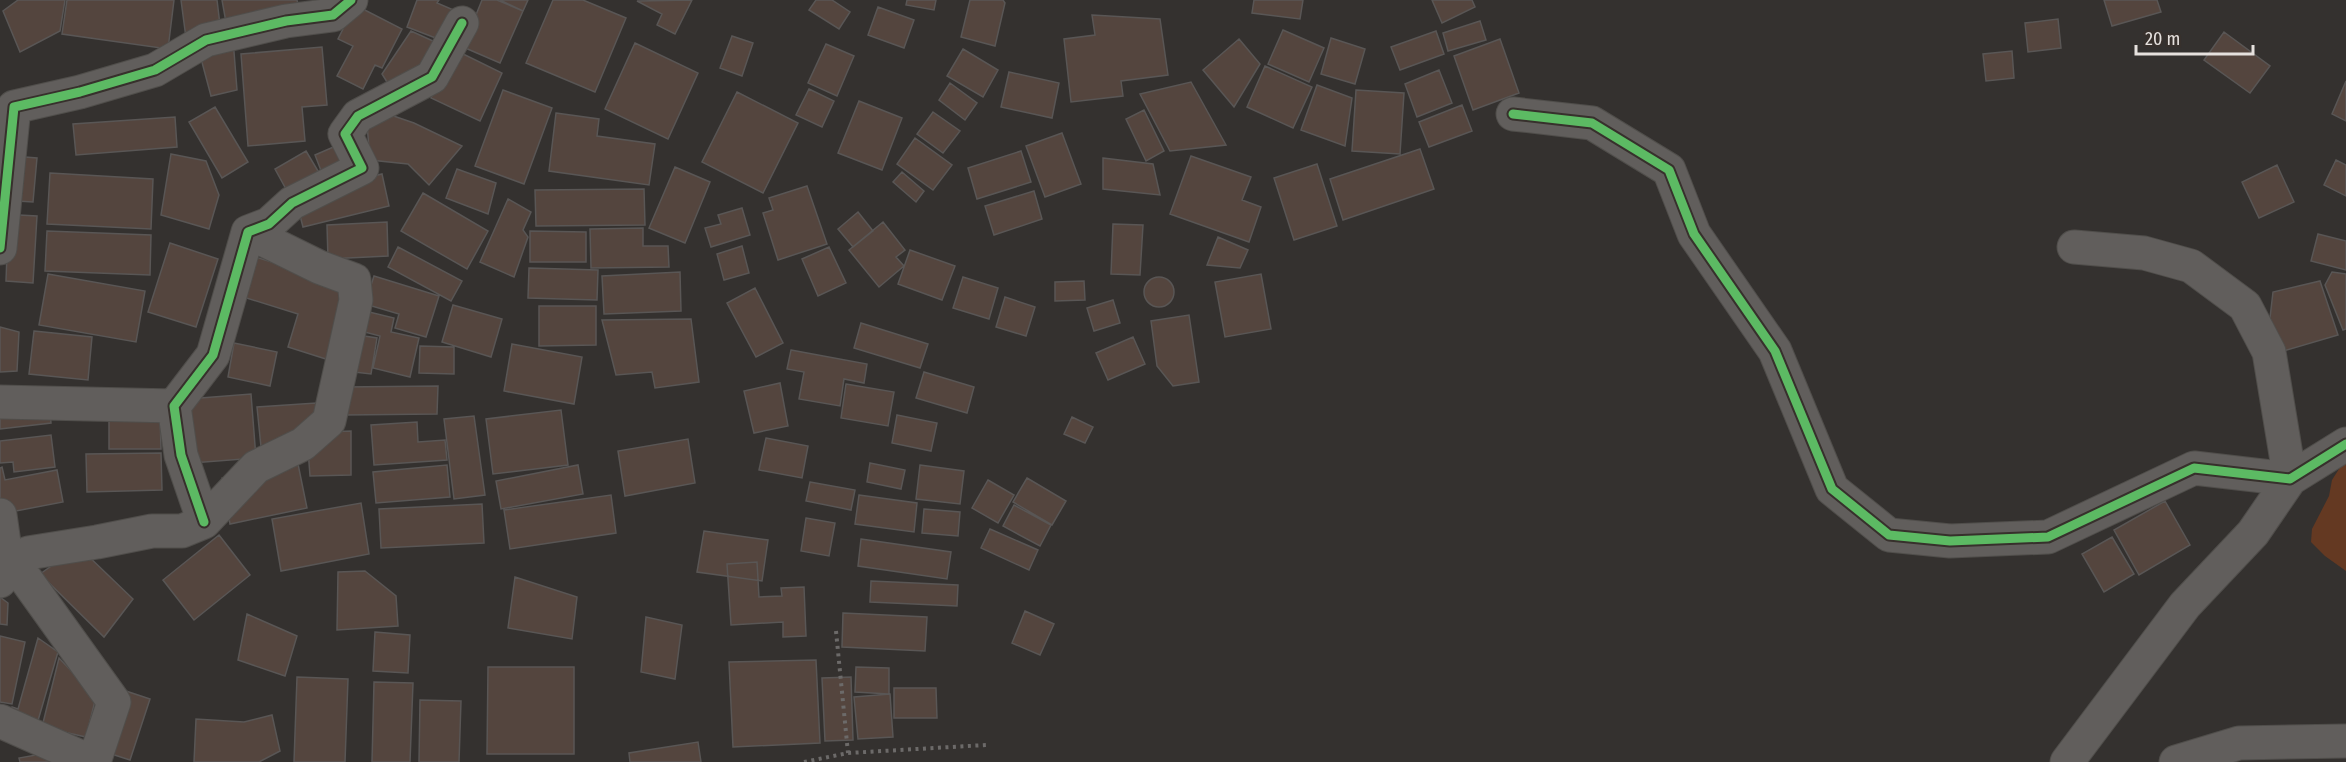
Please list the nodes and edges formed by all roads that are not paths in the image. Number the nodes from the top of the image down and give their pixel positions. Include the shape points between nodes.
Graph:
1 (351, 0) edge
2 (462, 23) dead end
3 (1513, 114) dead end
4 (248, 232) junction
5 (2074, 247) dead end
6 (0, 248) edge
7 (0, 402) edge
8 (174, 406) junction
9 (2346, 444) edge
10 (2290, 479) junction
11 (0, 515) edge
12 (204, 522) junction
13 (5, 573) edge
14 (0, 721) edge
15 (2346, 741) edge
16 (93, 762) edge
17 (2067, 762) edge
18 (2176, 762) edge

1 - 6 street via 333,15 286,21 206,40 155,70 14,107
2 - 4 street via 432,77 358,116 348,129 345,134 362,168 292,203 269,224
3 - 10 street via 1592,123 1669,170 1694,234 1774,351 1832,489 1889,535 1950,542 2048,537 2194,468
4 - 8 street via 213,355
4 - 12 street via 354,280 356,300 329,421 303,444 256,468
5 - 10 street via 2144,253 2191,266 2245,306 2269,352
7 - 8 street
8 - 12 street via 181,455
9 - 10 street
10 - 17 street via 2253,533 2185,605
11 - 13 street
12 - 13 street via 182,531 152,531 28,553
13 - 16 street via 25,578 114,702
14 - 16 street
15 - 18 street via 2239,743

